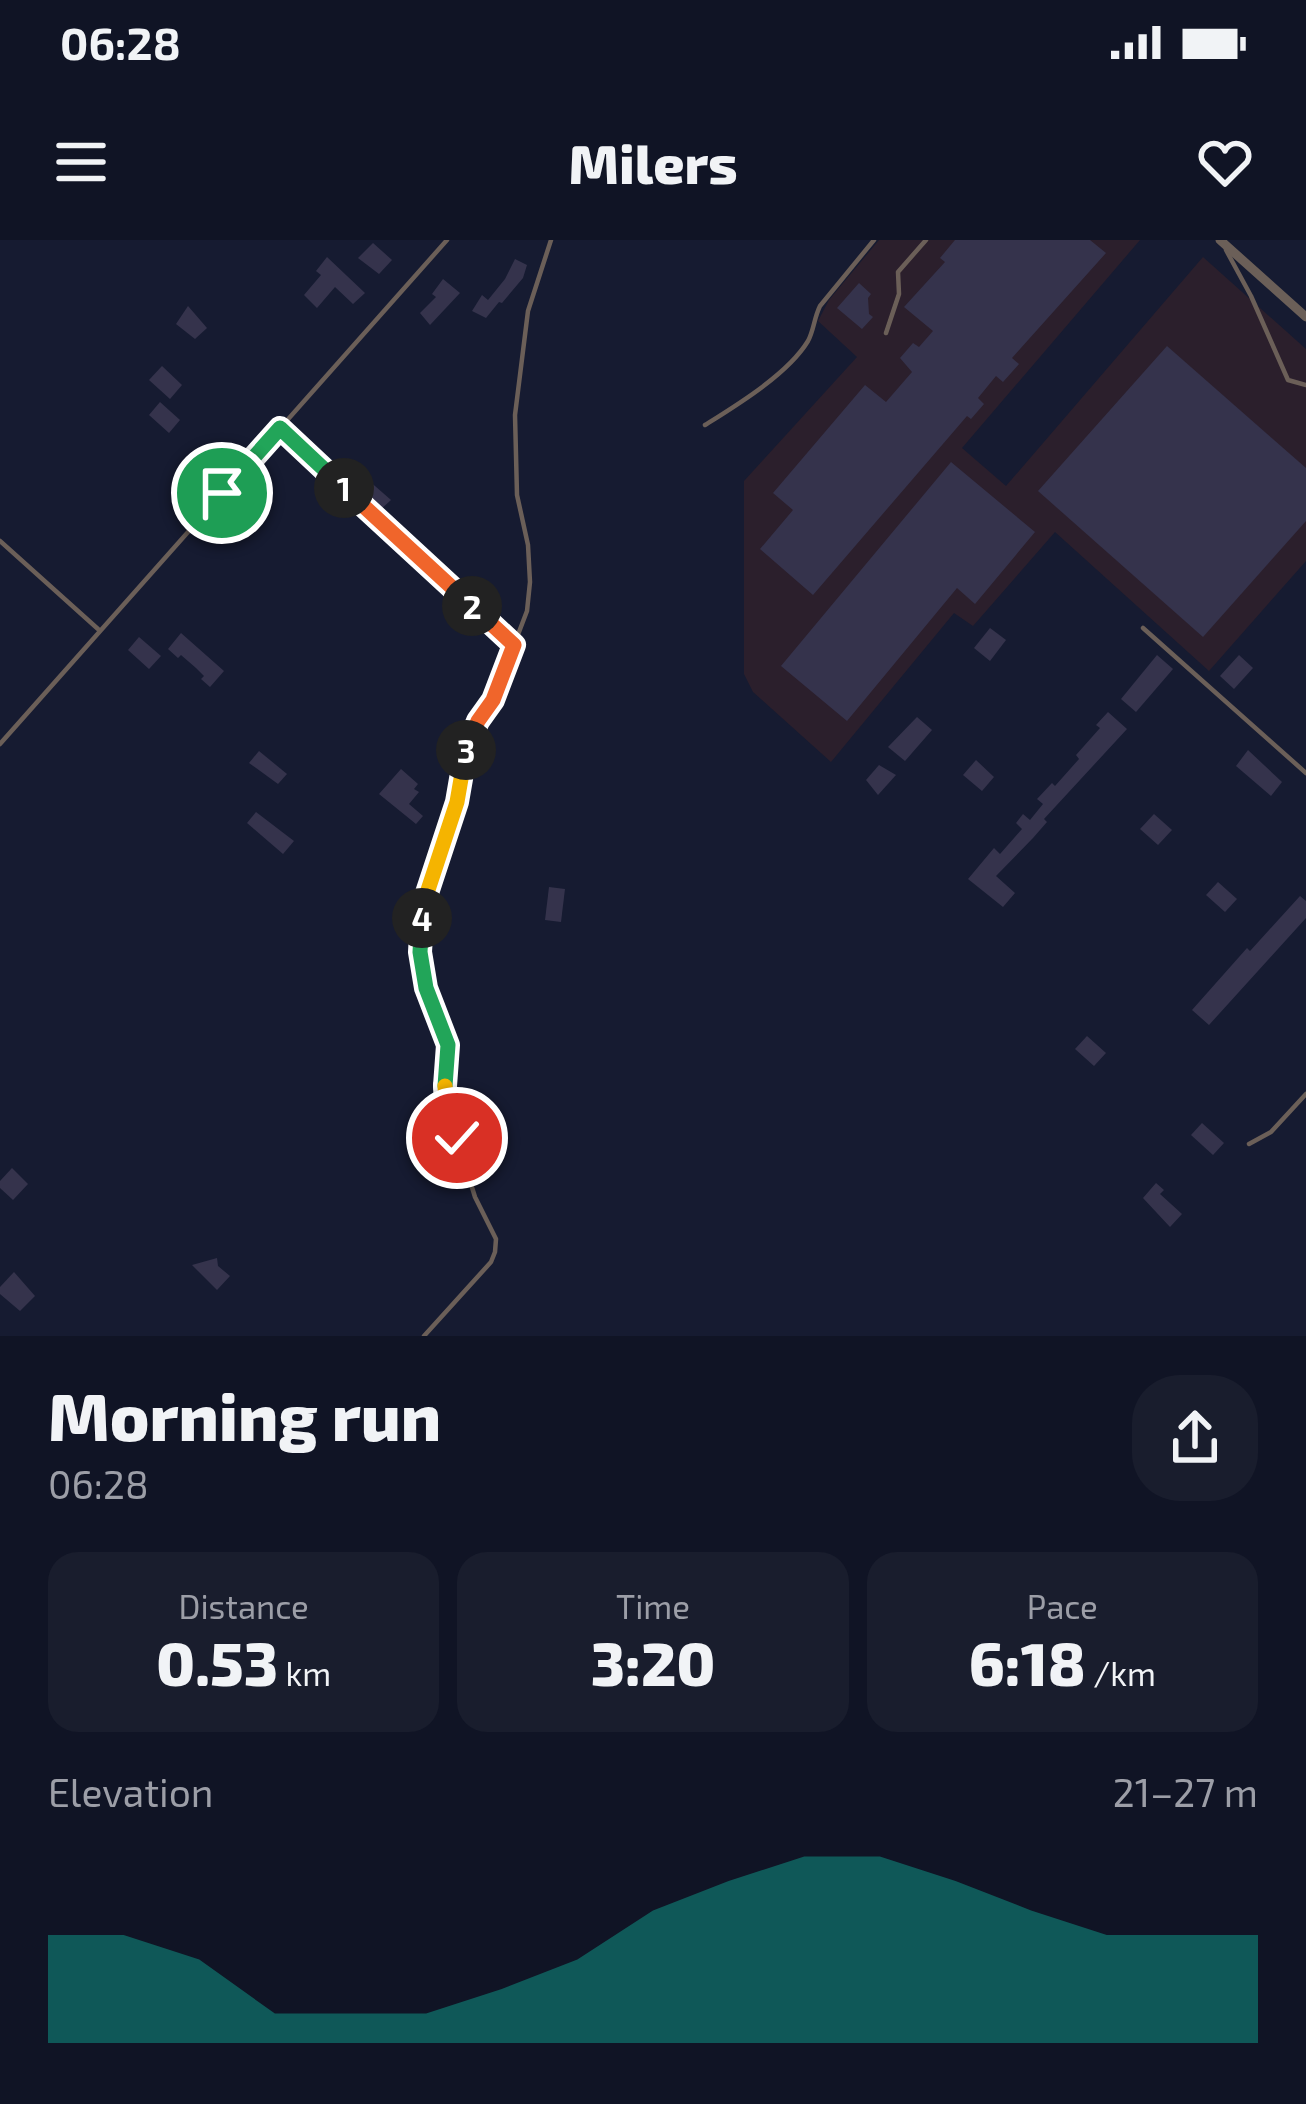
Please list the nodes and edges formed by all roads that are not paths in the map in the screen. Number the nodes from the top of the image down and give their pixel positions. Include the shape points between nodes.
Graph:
1 (447, 240) edge
2 (550, 240) edge
3 (874, 240) edge
4 (926, 240) edge
5 (1220, 240) edge
6 (1306, 317) edge
7 (886, 333) dead end
8 (1306, 385) edge
9 (705, 425) dead end
10 (280, 428) junction
11 (0, 541) edge
12 (1143, 628) dead end
13 (100, 631) junction
14 (514, 645) junction
15 (0, 744) edge
16 (1306, 773) edge
17 (1306, 1094) edge
18 (1250, 1144) dead end
19 (424, 1336) edge

1 - 10 lane
2 - 14 lane via 528,311 515,415 530,582
3 - 9 lane via 820,306 804,347
4 - 7 lane via 898,272
5 - 6 street
5 - 8 lane via 1288,380
10 - 13 lane
10 - 14 lane
11 - 13 lane
12 - 16 lane
13 - 15 lane
14 - 19 lane via 468,744 420,924 426,988 448,1045 446,1104 496,1252
17 - 18 lane

